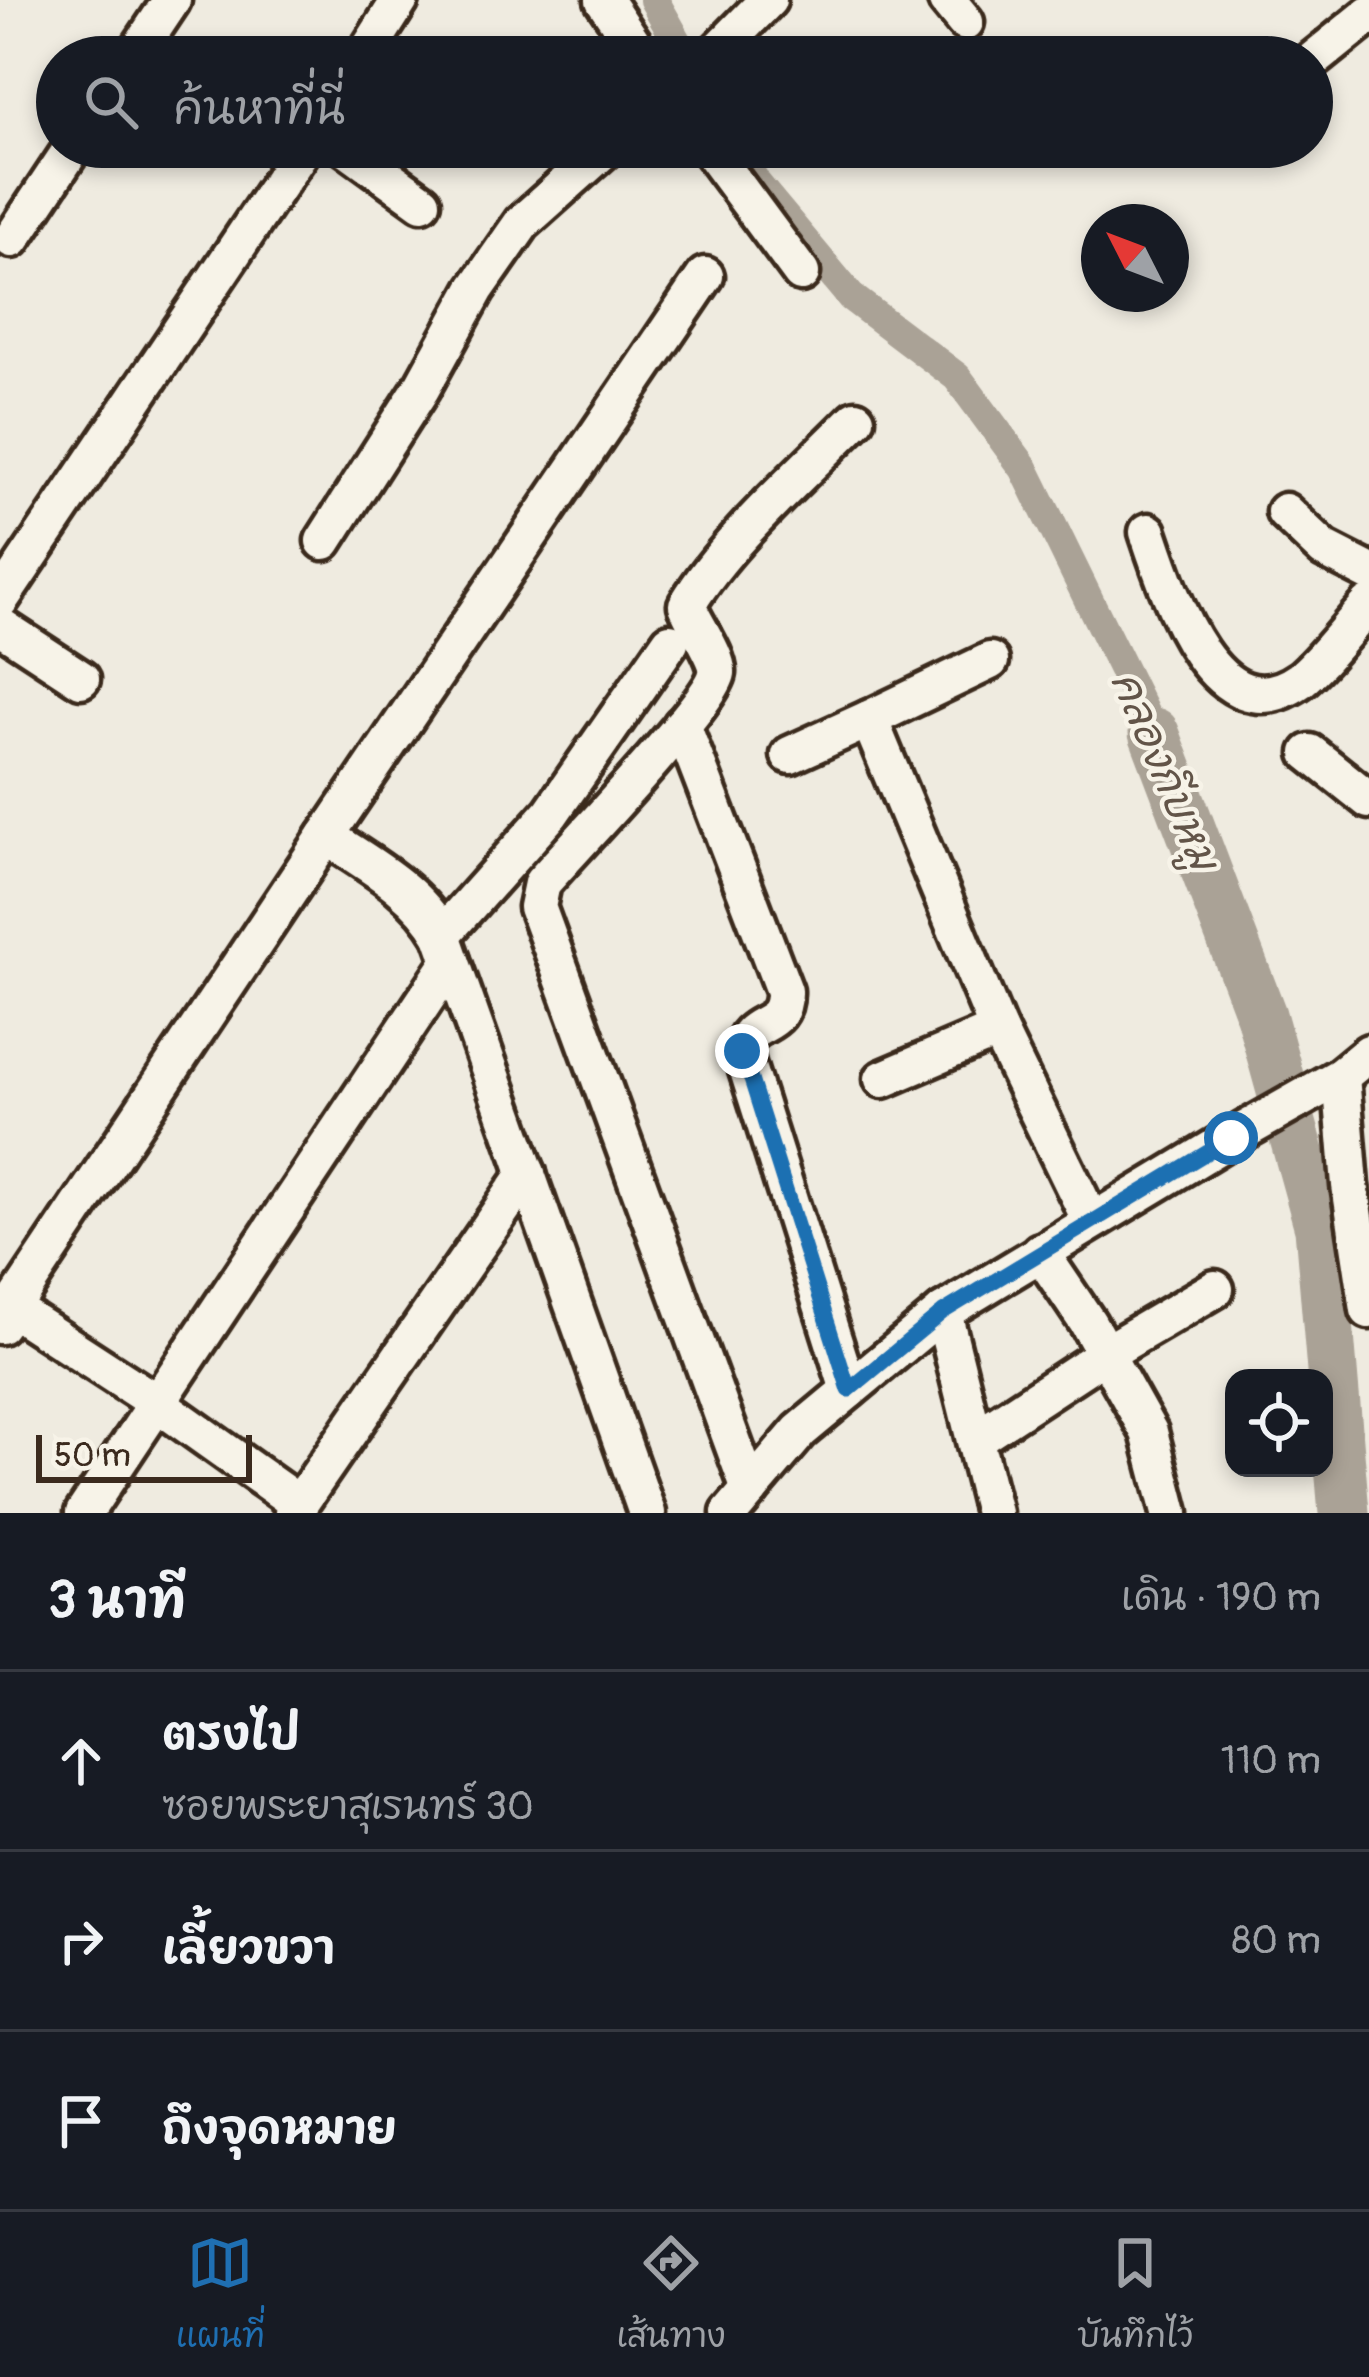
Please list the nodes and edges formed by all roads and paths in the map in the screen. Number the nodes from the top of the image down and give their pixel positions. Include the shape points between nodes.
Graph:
1 (172, 0) edge
2 (400, 0) edge
3 (604, 0) edge
4 (768, 0) edge
5 (1369, 15) edge
6 (148, 36) edge
7 (380, 36) edge
8 (628, 36) edge
9 (733, 36) edge
10 (1333, 44) edge
11 (60, 168) edge
12 (290, 168) edge
13 (375, 168) edge
14 (584, 168) edge
15 (724, 168) edge
16 (422, 202) dead end
17 (12, 238) dead end
18 (801, 273) dead end
19 (705, 276) dead end
20 (856, 419) dead end
21 (1285, 512) dead end
22 (1148, 532) dead end
23 (324, 541) dead end
24 (1369, 572) edge
25 (0, 600) edge
26 (1369, 605) edge
27 (0, 626) edge
28 (670, 642) dead end
29 (990, 661) dead end
30 (81, 679) dead end
31 (869, 719) junction
32 (682, 725) junction
33 (1310, 753) dead end
34 (790, 755) dead end
35 (1369, 800) edge
36 (326, 836) junction
37 (447, 948) junction
38 (998, 1030) junction
39 (1344, 1071) edge
40 (883, 1078) dead end
41 (526, 1173) junction
42 (1091, 1221) junction
43 (1040, 1252) junction
44 (1215, 1289) dead end
45 (1369, 1310) edge
46 (943, 1312) junction
47 (6, 1316) edge
48 (1106, 1353) junction
49 (849, 1390) junction
50 (157, 1403) junction
51 (975, 1439) junction
52 (740, 1502) edge
53 (296, 1508) edge
54 (84, 1513) edge
55 (647, 1513) edge
56 (993, 1513) edge
57 (1170, 1513) edge

1 - 6 street
2 - 7 street
3 - 8 street
4 - 9 street
5 - 10 street
11 - 17 street
12 - 25 street
13 - 16 street
14 - 23 street via 522,224 476,290
15 - 18 street
19 - 36 street
20 - 32 street via 735,542 687,604 717,677
21 - 24 street via 1324,549
22 - 26 street via 1173,605 1202,656 1240,690 1270,695 1301,679
27 - 30 street
28 - 37 street
29 - 31 street
31 - 34 street
31 - 38 street
32 - 49 street via 784,991 780,1015 755,1029 742,1051
32 - 52 street via 542,883 536,907
33 - 35 street
36 - 37 street via 398,883 431,915
36 - 47 street
37 - 41 street
37 - 50 street
38 - 40 street
38 - 42 street
39 - 42 street
39 - 45 street
41 - 53 street
41 - 55 street
42 - 43 street
43 - 46 street
43 - 48 street
44 - 48 street
46 - 49 street
46 - 51 street
47 - 50 street
48 - 51 street
48 - 57 street via 1149,1432
49 - 52 street via 800,1431
50 - 53 street
50 - 54 street
51 - 56 street

